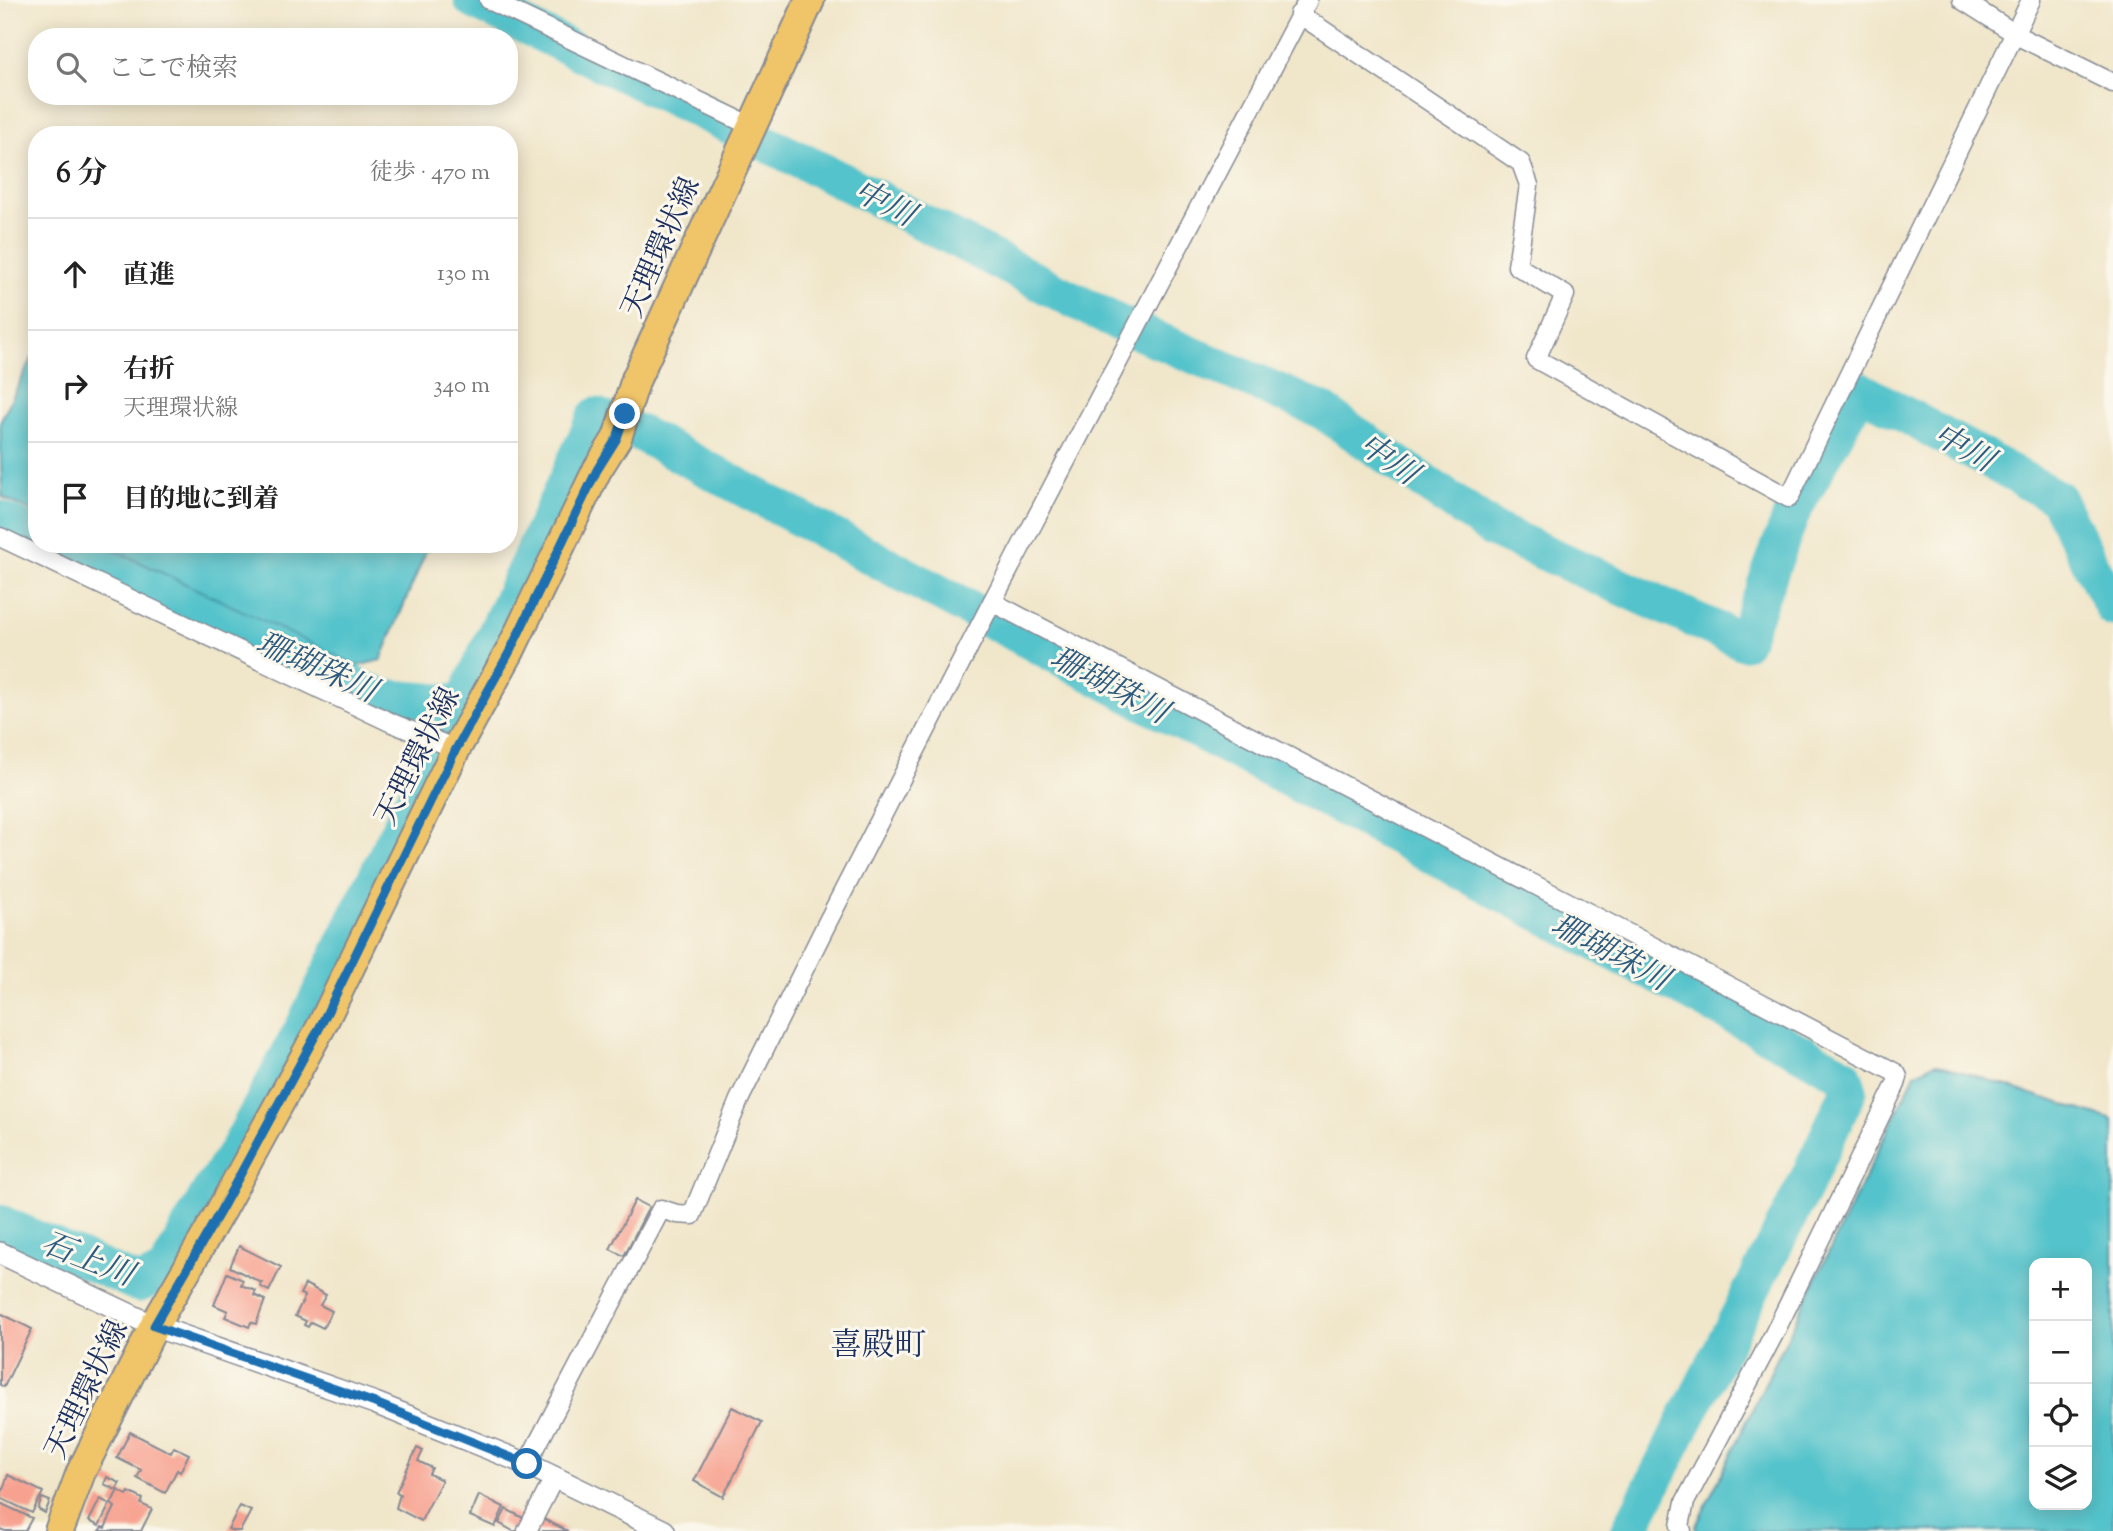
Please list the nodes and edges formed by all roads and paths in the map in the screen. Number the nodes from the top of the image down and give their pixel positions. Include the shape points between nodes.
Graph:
1 (489, 0) edge
2 (810, 0) edge
3 (1962, 0) edge
4 (2031, 0) edge
5 (1304, 7) edge
6 (2016, 32) junction
7 (2113, 83) edge
8 (746, 136) junction
9 (0, 537) edge
10 (28, 550) edge
11 (34, 553) edge
12 (990, 605) junction
13 (456, 749) junction
14 (0, 1253) edge
15 (154, 1326) junction
16 (527, 1464) junction
17 (555, 1476) junction
18 (60, 1531) edge
19 (527, 1531) edge
20 (664, 1531) edge
21 (1682, 1531) edge

1 - 8 street
2 - 8 main road, 天理環状線
3 - 6 street
4 - 6 street
5 - 6 street via 1521,163 1529,185 1517,266 1565,295 1536,359 1789,498
5 - 12 street
6 - 7 street
8 - 13 main road, 天理環状線 via 636,379 621,426 510,651
9 - 10 street
11 - 13 street
12 - 16 street via 739,1100 692,1214 661,1209
12 - 21 street via 1896,1073 1896,1084 1774,1334 1685,1502
13 - 15 main road, 天理環状線 via 321,1025
14 - 15 street
15 - 16 street via 375,1403
15 - 18 main road, 天理環状線 via 81,1472
16 - 17 street
17 - 19 street
17 - 20 street

